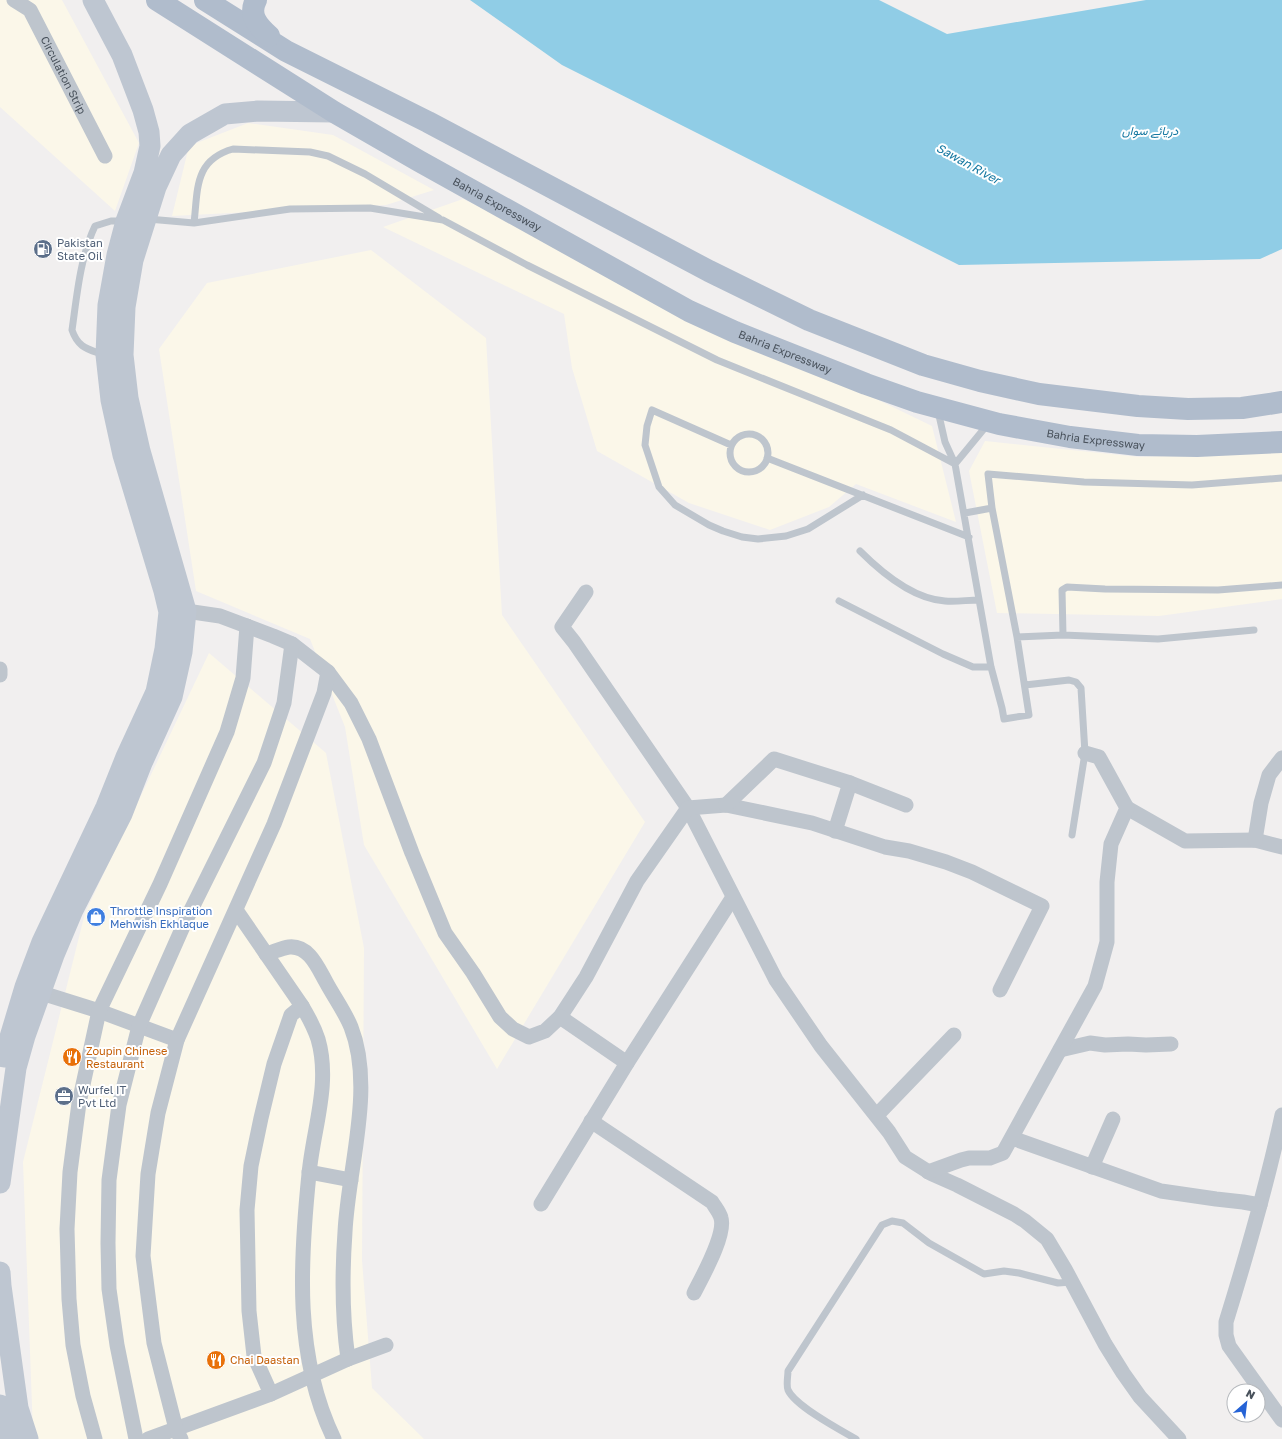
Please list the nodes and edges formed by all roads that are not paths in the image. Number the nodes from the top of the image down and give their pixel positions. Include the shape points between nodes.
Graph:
1 (14, 0) edge
2 (93, 0) edge
3 (157, 0) edge
4 (205, 0) edge
5 (255, 1) edge
6 (286, 51) junction
7 (334, 112) junction
8 (105, 156) dead end
9 (136, 220) junction
10 (443, 220) junction
11 (194, 223) junction
12 (106, 355) junction
13 (1282, 402) edge
14 (938, 408) junction
15 (990, 422) junction
16 (1282, 442) edge
17 (732, 445) junction
18 (767, 458) junction
19 (955, 464) junction
20 (1282, 478) edge
21 (863, 495) junction
22 (992, 508) junction
23 (965, 513) junction
24 (969, 537) junction
25 (860, 551) dead end
26 (1282, 585) edge
27 (586, 592) dead end
28 (979, 600) junction
29 (839, 601) dead end
30 (186, 610) junction
31 (247, 626) junction
32 (1254, 630) dead end
33 (1063, 635) junction
34 (1018, 637) junction
35 (292, 644) junction
36 (991, 667) junction
37 (0, 669) edge
38 (328, 672) junction
39 (0, 675) edge
40 (1025, 685) junction
41 (1085, 753) junction
42 (1282, 758) edge
43 (850, 783) junction
44 (726, 805) junction
45 (906, 805) dead end
46 (688, 808) junction
47 (1127, 808) junction
48 (835, 831) junction
49 (1072, 835) dead end
50 (1255, 840) junction
51 (1282, 847) edge
52 (733, 897) junction
53 (236, 910) junction
54 (266, 954) junction
55 (33, 990) junction
56 (1000, 990) dead end
57 (302, 1006) junction
58 (100, 1010) junction
59 (560, 1017) junction
60 (139, 1026) junction
61 (954, 1035) dead end
62 (177, 1040) junction
63 (1171, 1044) dead end
64 (1060, 1050) junction
65 (627, 1063) junction
66 (0, 1075) edge
67 (877, 1115) junction
68 (1282, 1115) edge
69 (1113, 1119) dead end
70 (591, 1121) junction
71 (1012, 1138) junction
72 (1092, 1167) junction
73 (309, 1172) junction
74 (928, 1172) junction
75 (351, 1180) junction
76 (0, 1182) edge
77 (541, 1204) dead end
78 (1260, 1206) junction
79 (0, 1272) edge
80 (1072, 1282) junction
81 (694, 1293) dead end
82 (386, 1345) dead end
83 (348, 1359) junction
84 (311, 1375) junction
85 (270, 1394) junction
86 (0, 1405) edge
87 (1282, 1420) edge
88 (178, 1434) edge
89 (8, 1439) edge
90 (28, 1439) edge
91 (95, 1439) edge
92 (136, 1439) edge
93 (148, 1439) edge
94 (334, 1439) edge
95 (856, 1439) edge
96 (1180, 1439) edge

1 - 8 street, Circulation Strip via 30,10
2 - 9 main road via 122,55 149,132 150,146
3 - 7 main road, Bahria Expressway
4 - 6 main road
5 - 6 main road via 253,13 259,27
6 - 13 main road via 428,122 754,294 809,320 923,365 1039,394 1138,406 1188,409 1242,408
7 - 9 main road via 258,111 225,114 219,117 190,134 171,155 156,188
7 - 14 main road, Bahria Expressway via 689,311 734,332 866,384
9 - 11 lane
9 - 12 main road via 117,255 108,305
9 - 12 lane via 111,221 95,226 88,242 72,330 79,344
9 - 30 main road via 133,260 125,307 123,355 128,398 140,451
10 - 11 lane via 370,208 290,209
10 - 11 lane via 365,174 328,156 310,152 233,149 221,152 209,161 203,170 199,181
10 - 19 lane via 717,360 891,430
12 - 55 main road via 111,400 123,455 169,612 165,649 156,692 106,807 42,942
14 - 15 main road, Bahria Expressway
14 - 19 lane via 944,442
15 - 16 main road, Bahria Expressway via 1070,437 1138,445 1197,446
15 - 19 lane
17 - 18 lane via 738,438 747,434 757,436 765,442
17 - 18 lane via 730,455 733,464 741,471 751,472 760,469
17 - 21 lane via 652,410 646,426 645,445 659,487 675,505 723,531 758,539 786,536 808,529
18 - 21 lane
19 - 23 lane
20 - 22 lane via 1192,485 1084,482 988,474
21 - 24 lane
22 - 23 lane
22 - 34 lane
23 - 24 lane
24 - 28 lane
25 - 28 lane via 902,586 925,596 944,601
26 - 33 lane via 1218,590 1067,587 1062,590
27 - 46 street via 562,627
28 - 36 lane
29 - 36 lane via 943,654 973,667
30 - 31 street via 220,616
30 - 55 main road via 182,652 172,697 122,814 73,910 54,955
31 - 35 street
31 - 58 street via 243,678 227,732 160,884
32 - 33 lane via 1158,639
33 - 34 lane
34 - 40 lane
35 - 38 street
35 - 60 street via 284,703 264,763 185,922
36 - 40 lane via 1004,719 1029,715
37 - 39 street
38 - 53 street via 324,694 274,824
38 - 59 street via 350,703 369,739 445,933 500,1017 513,1029 529,1037 545,1031
40 - 41 lane via 1069,680 1076,682 1081,688
41 - 47 street via 1099,757
41 - 49 lane
42 - 50 street via 1269,775
43 - 44 street via 774,759
43 - 45 street
43 - 48 street
44 - 46 street
44 - 48 street
46 - 52 street
46 - 59 street via 637,881 586,977
47 - 50 street via 1185,841
47 - 64 street via 1111,844 1107,882 1107,942 1095,986
48 - 56 street via 946,862 1042,906
50 - 51 street
52 - 65 street
52 - 67 street via 776,980 821,1046
53 - 54 street
53 - 62 street
54 - 57 street
54 - 75 street via 295,947 313,958 351,1026 358,1049 361,1090
55 - 58 street
55 - 66 main road via 12,1028
55 - 76 main road via 16,1068
57 - 73 street via 317,1038 322,1060 323,1084
57 - 85 street via 291,1015 274,1064 251,1166 247,1210 249,1311 254,1356
58 - 60 street
58 - 91 street via 79,1103 70,1172 67,1230 73,1345
59 - 65 street
60 - 62 street
60 - 92 street via 119,1105 109,1180 108,1243 109,1290
61 - 67 street
62 - 88 street via 158,1113 148,1174 143,1256 154,1343
63 - 64 street via 1146,1046 1090,1043
64 - 71 street
65 - 70 street
67 - 74 street via 905,1157
68 - 78 street
69 - 72 street
70 - 77 street
70 - 81 street via 712,1202 722,1219 720,1236 714,1254
71 - 72 street
71 - 74 street via 1003,1153 990,1158 961,1160
72 - 78 street via 1161,1191
73 - 75 street
73 - 84 street via 302,1286
74 - 80 street via 1025,1221 1047,1239
75 - 83 street via 345,1231 343,1298
78 - 87 street via 1226,1322 1226,1335 1236,1357
79 - 90 main road via 18,1408
80 - 95 lane via 1058,1283 1012,1272 984,1274 903,1223 892,1221 882,1225 788,1371 788,1390 799,1404
80 - 96 street via 1123,1373 1140,1397
82 - 83 street
83 - 84 street
84 - 85 street
84 - 94 street
85 - 88 street
86 - 89 main road
88 - 93 street

